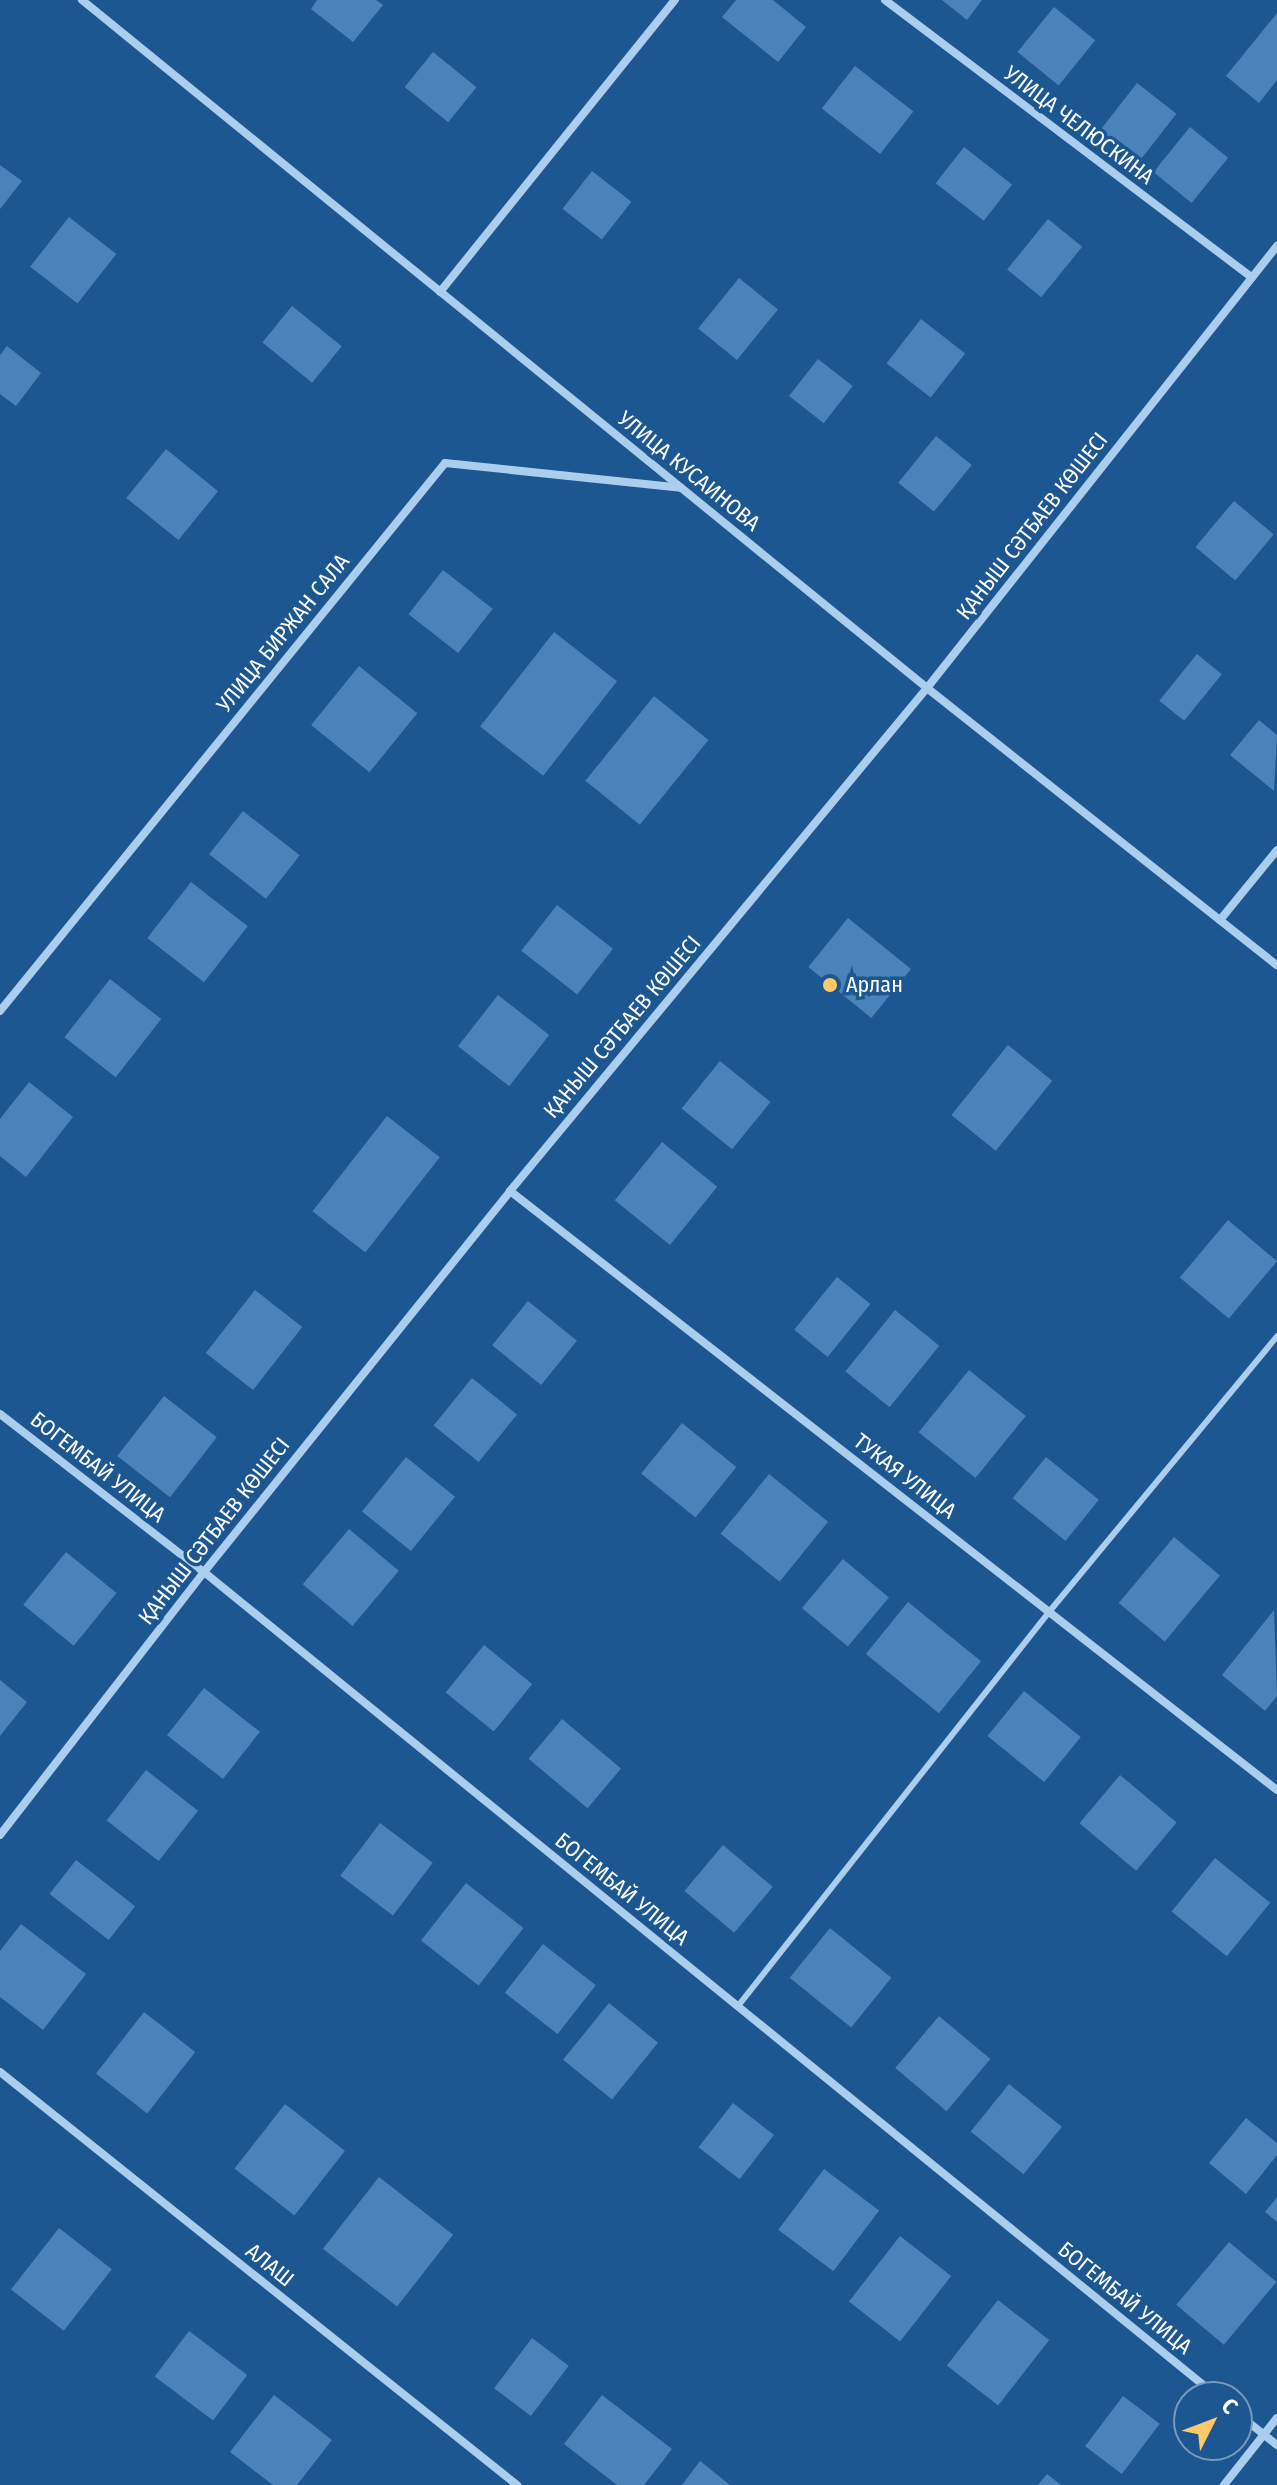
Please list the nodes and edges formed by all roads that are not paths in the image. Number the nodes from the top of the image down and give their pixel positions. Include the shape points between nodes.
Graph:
1 (82, 0) edge
2 (675, 0) edge
3 (885, 0) edge
4 (1277, 246) edge
5 (1252, 278) junction
6 (440, 292) junction
7 (681, 488) junction
8 (927, 688) junction
9 (1277, 850) edge
10 (1220, 920) junction
11 (1277, 965) edge
12 (0, 1011) edge
13 (510, 1191) junction
14 (1277, 1336) edge
15 (0, 1414) edge
16 (204, 1572) junction
17 (1049, 1612) junction
18 (1277, 1790) edge
19 (0, 1835) edge
20 (738, 2006) junction
21 (0, 2072) edge
22 (1198, 2381) edge
23 (1277, 2418) edge
24 (1253, 2426) edge
25 (1264, 2435) junction
26 (1277, 2445) edge
27 (517, 2485) edge
28 (1224, 2485) edge

1 - 6 street, УЛИЦА КУСАИНОВА
2 - 6 street
3 - 5 street, УЛИЦА ЧЕЛЮСКИНА
4 - 5 street, ҚАНЫШ СӘТБАЕВ КӨШЕСІ
5 - 8 street, ҚАНЫШ СӘТБАЕВ КӨШЕСІ
6 - 7 street, УЛИЦА КУСАИНОВА
7 - 8 street, УЛИЦА КУСАИНОВА
7 - 12 street, УЛИЦА БИРЖАН САЛА via 445,463
8 - 10 street, УЛИЦА КУСАИНОВА
8 - 13 street, ҚАНЫШ СӘТБАЕВ КӨШЕСІ
9 - 10 street
10 - 11 street, УЛИЦА КУСАИНОВА
13 - 16 street, ҚАНЫШ СӘТБАЕВ КӨШЕСІ
13 - 17 street, ТУКАЯ УЛИЦА
14 - 17 lane
15 - 16 street, БОГЕМБАЙ УЛИЦА
16 - 19 street, ҚАНЫШ СӘТБАЕВ КӨШЕСІ
16 - 20 street, БОГЕМБАЙ УЛИЦА
17 - 18 street, ТУКАЯ УЛИЦА
17 - 20 lane
20 - 22 street, БОГЕМБАЙ УЛИЦА
21 - 27 street, АЛАШ
23 - 25 street
24 - 25 street
25 - 26 street
25 - 28 street

